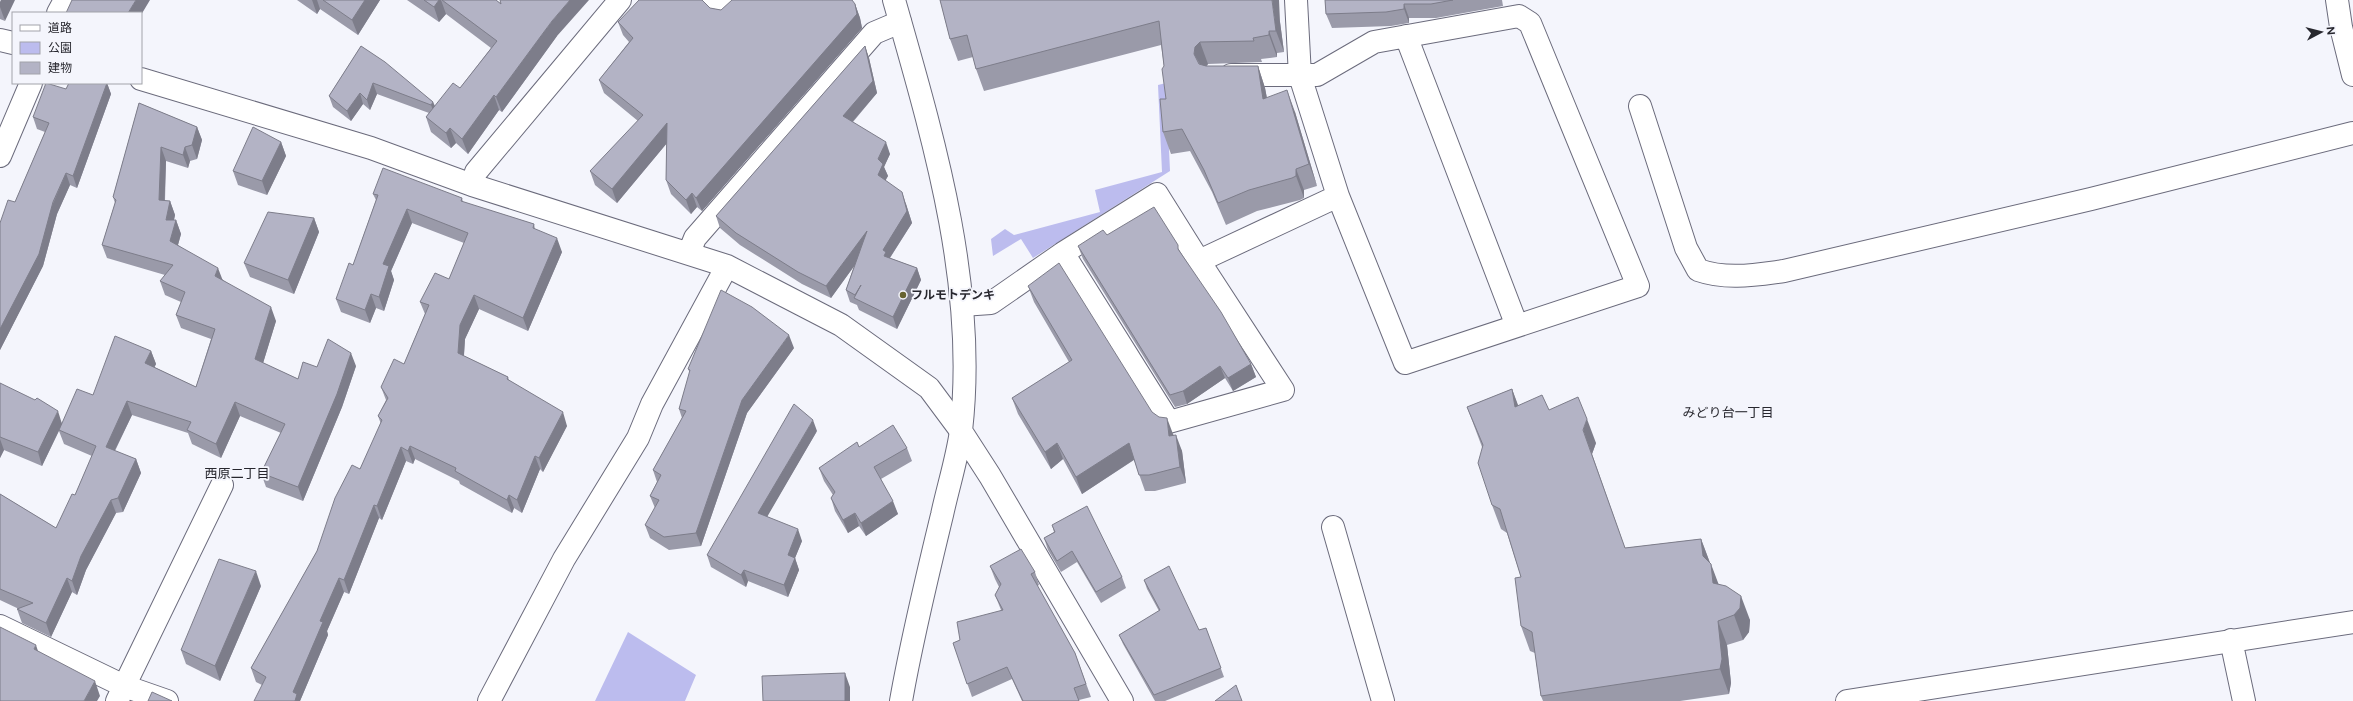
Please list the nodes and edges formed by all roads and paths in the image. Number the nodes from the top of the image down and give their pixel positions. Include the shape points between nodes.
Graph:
1 (65, 0) edge
2 (620, 0) edge
3 (710, 0) edge
4 (734, 0) edge
5 (894, 0) edge
6 (1296, 0) edge
7 (2337, 0) edge
8 (59, 12) edge
9 (900, 22) junction
10 (1406, 36) junction
11 (0, 40) edge
12 (12, 43) edge
13 (1214, 75) edge
14 (2353, 75) edge
15 (1300, 76) junction
16 (142, 79) edge
17 (31, 84) edge
18 (1640, 106) dead end
19 (2353, 133) edge
20 (0, 156) edge
21 (472, 185) junction
22 (1338, 196) junction
23 (689, 253) junction
24 (1063, 253) junction
25 (1199, 261) junction
26 (727, 266) junction
27 (962, 305) junction
28 (1516, 326) junction
29 (961, 431) junction
30 (222, 485) dead end
31 (1334, 527) dead end
32 (2353, 622) edge
33 (0, 626) edge
34 (2231, 640) junction
35 (121, 694) edge
36 (1916, 696) edge
37 (167, 701) edge
38 (489, 701) edge
39 (901, 701) edge
40 (1122, 701) edge
41 (1383, 701) edge
42 (1847, 701) edge
43 (2244, 701) edge

1 - 8 street
2 - 21 street via 476,172
3 - 4 street via 723,12
5 - 9 street
6 - 15 street
7 - 14 street
9 - 23 street via 874,33 695,238
9 - 27 street via 940,174
10 - 15 street via 1374,42 1317,75
10 - 28 street
10 - 28 street via 1519,16 1530,23 1638,286
11 - 12 street
13 - 15 street
15 - 22 street
16 - 21 street via 371,148
17 - 20 street
18 - 19 street via 1686,248 1698,270 1713,276 1746,277 1784,270 2099,197
21 - 23 street
22 - 25 street
22 - 28 street via 1405,363
23 - 26 street
24 - 25 street via 1157,194
24 - 25 street via 1169,422 1283,390
24 - 27 street via 991,303
26 - 29 street via 841,325 929,388
26 - 38 street via 652,404 638,438 564,559
27 - 29 street via 964,357
29 - 39 street
29 - 40 street
30 - 35 street
31 - 41 street
32 - 34 street
33 - 35 street
34 - 36 street
34 - 43 street
35 - 37 street
36 - 42 street

